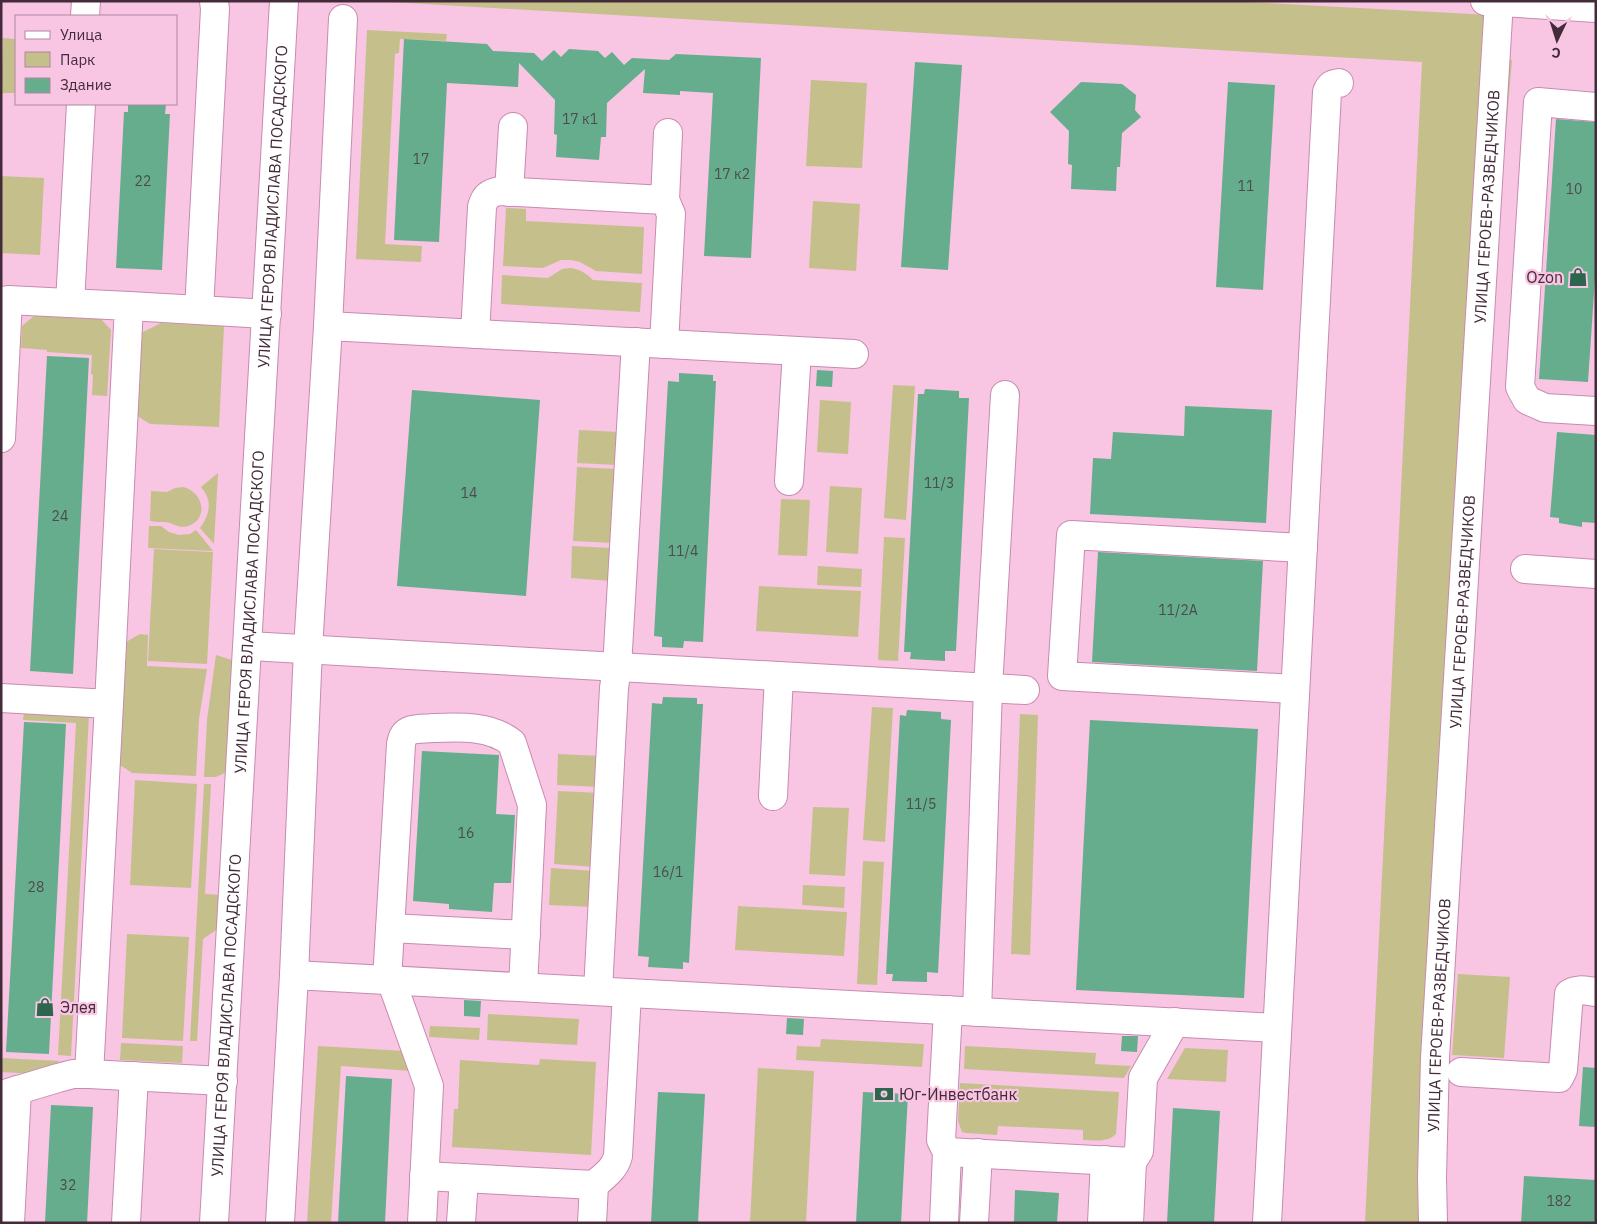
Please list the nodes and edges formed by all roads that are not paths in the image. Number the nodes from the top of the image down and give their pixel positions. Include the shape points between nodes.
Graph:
1 (86, 1) edge
2 (214, 1) edge
3 (284, 1) edge
4 (1494, 2) edge
5 (1596, 8) edge
6 (85, 15) edge
7 (342, 19) dead end
8 (1339, 83) dead end
9 (81, 105) edge
10 (1596, 107) edge
11 (513, 127) dead end
12 (668, 133) dead end
13 (509, 192) junction
14 (665, 200) junction
15 (5, 300) edge
16 (70, 303) junction
17 (130, 306) junction
18 (199, 310) junction
19 (267, 314) junction
20 (328, 326) junction
21 (475, 334) junction
22 (636, 342) junction
23 (664, 344) junction
24 (797, 351) junction
25 (854, 354) dead end
26 (1005, 394) dead end
27 (1596, 411) edge
28 (1, 438) edge
29 (790, 481) dead end
30 (1303, 548) junction
31 (1525, 569) dead end
32 (1596, 574) edge
33 (248, 646) junction
34 (308, 649) junction
35 (617, 667) junction
36 (779, 676) junction
37 (988, 688) junction
38 (1025, 690) dead end
39 (1296, 690) junction
40 (1, 698) edge
41 (109, 704) junction
42 (773, 796) dead end
43 (390, 928) junction
44 (526, 935) junction
45 (294, 975) junction
46 (389, 980) junction
47 (523, 987) junction
48 (598, 991) junction
49 (1596, 992) edge
50 (627, 993) junction
51 (948, 1010) junction
52 (977, 1012) junction
53 (1175, 1022) junction
54 (1278, 1028) junction
55 (1461, 1072) dead end
56 (89, 1074) junction
57 (134, 1076) junction
58 (223, 1081) junction
59 (9, 1093) edge
60 (947, 1152) junction
61 (978, 1153) junction
62 (1105, 1160) junction
63 (1132, 1162) junction
64 (424, 1176) junction
65 (464, 1178) junction
66 (594, 1185) junction
67 (10, 1223) edge
68 (126, 1223) edge
69 (214, 1223) edge
70 (280, 1223) edge
71 (422, 1223) edge
72 (461, 1223) edge
73 (592, 1223) edge
74 (944, 1223) edge
75 (974, 1223) edge
76 (1102, 1223) edge
77 (1129, 1223) edge
78 (1267, 1223) edge
79 (1433, 1223) edge

1 - 6 street
2 - 18 street
3 - 19 street, УЛИЦА ГЕРОЯ ВЛАДИСЛАВА ПОСАДСКОГО
4 - 5 street
4 - 79 street, УЛИЦА ГЕРОЕВ-РАЗВЕДЧИКОВ via 1435,1058
7 - 20 street
8 - 30 street via 1333,84 1327,92
9 - 16 street
10 - 27 street via 1538,102 1520,387 1527,400 1545,408
11 - 13 street
12 - 14 street
13 - 14 street
13 - 21 street via 491,193 484,198
14 - 23 street via 671,214
15 - 16 street
15 - 28 street
16 - 17 street
17 - 18 street
17 - 41 street
18 - 19 street
19 - 33 street, УЛИЦА ГЕРОЯ ВЛАДИСЛАВА ПОСАДСКОГО
20 - 21 street
20 - 34 street
21 - 22 street
22 - 23 street
22 - 35 street
23 - 24 street
24 - 25 street
24 - 29 street
26 - 37 street
30 - 39 street
30 - 39 street via 1070,535 1062,676
31 - 32 street
33 - 34 street
33 - 58 street, УЛИЦА ГЕРОЯ ВЛАДИСЛАВА ПОСАДСКОГО
34 - 35 street
34 - 45 street
35 - 36 street
35 - 48 street
36 - 37 street
36 - 42 street
37 - 38 street
37 - 52 street
39 - 54 street
40 - 41 street
41 - 56 street
43 - 44 street
43 - 44 street via 402,737 417,729 463,727 499,735 512,743 529,791 532,819
43 - 46 street
44 - 47 street
45 - 46 street
45 - 70 street
46 - 47 street
46 - 64 street via 429,1086
47 - 48 street
48 - 50 street
49 - 55 street via 1578,990 1569,994 1563,1070 1559,1078
50 - 51 street
50 - 66 street via 618,1156 612,1168
51 - 52 street
51 - 60 street via 941,1140
52 - 53 street
53 - 54 street
53 - 63 street via 1143,1078 1139,1151
54 - 78 street
56 - 57 street
56 - 59 street via 73,1074
57 - 58 street
57 - 68 street
58 - 69 street, УЛИЦА ГЕРОЯ ВЛАДИСЛАВА ПОСАДСКОГО
59 - 67 street
60 - 61 street
60 - 74 street
61 - 62 street
61 - 75 street
62 - 63 street
62 - 76 street
63 - 77 street
64 - 65 street
64 - 71 street
65 - 66 street
65 - 72 street
66 - 73 street

